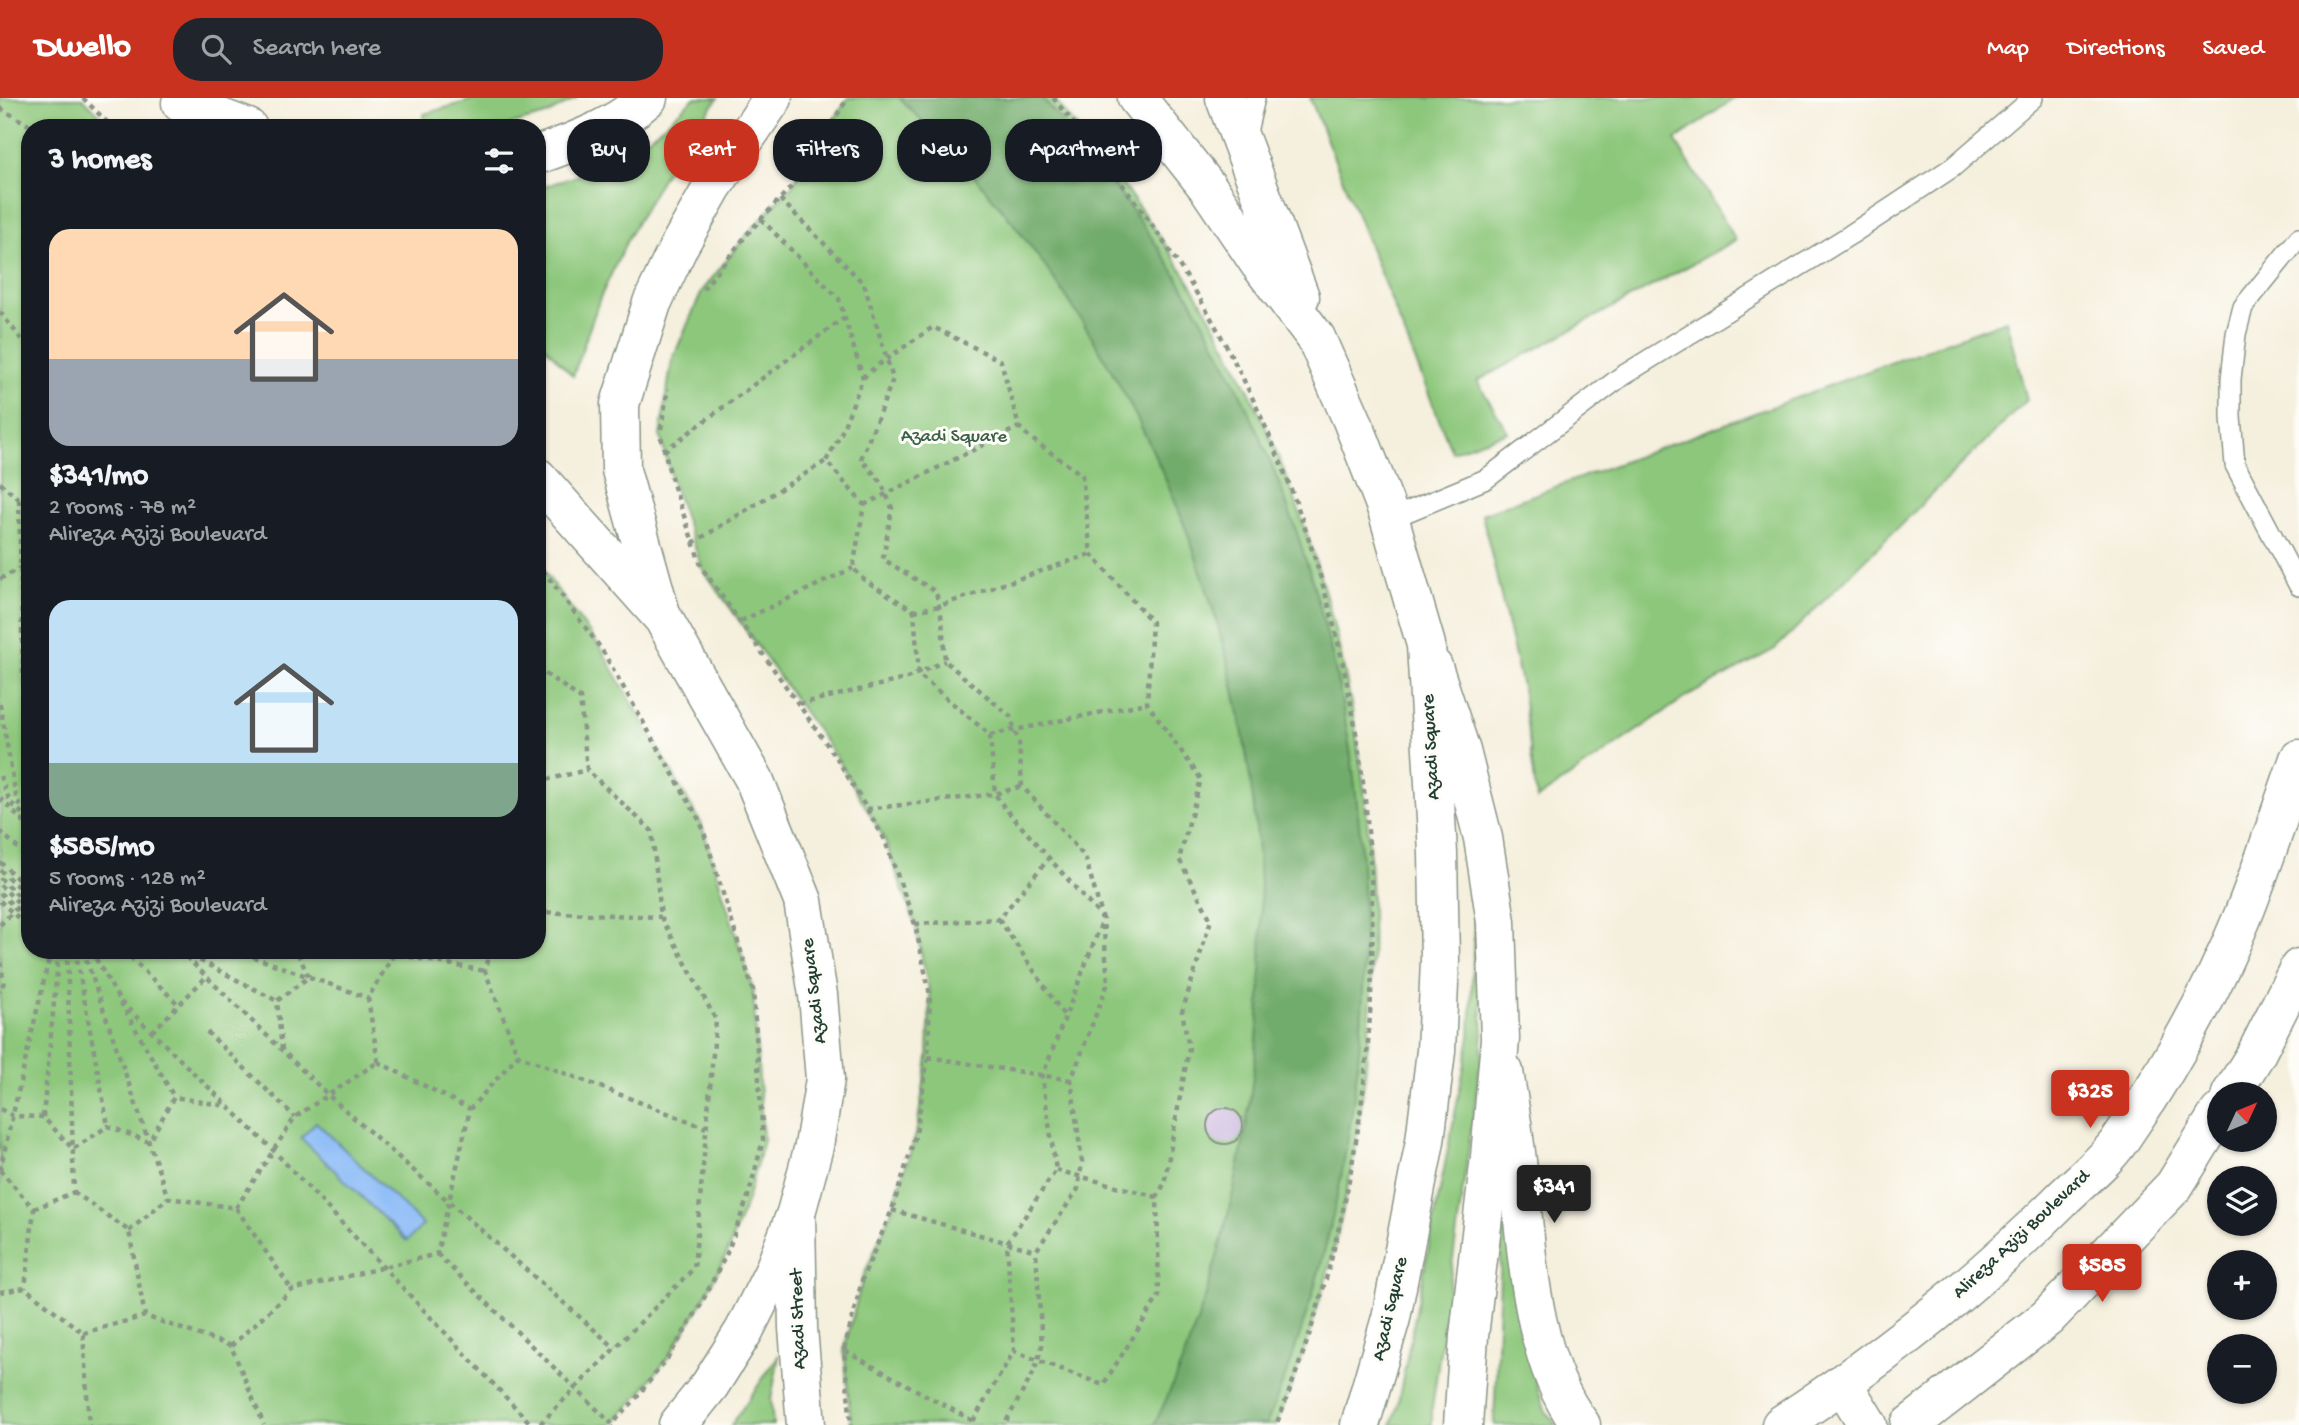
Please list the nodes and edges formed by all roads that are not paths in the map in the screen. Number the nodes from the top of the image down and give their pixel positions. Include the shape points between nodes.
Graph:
1 (648, 98) edge
2 (774, 98) edge
3 (1137, 98) edge
4 (1225, 98) edge
5 (1255, 98) edge
6 (2033, 98) edge
7 (187, 110) edge
8 (218, 119) edge
9 (1244, 148) junction
10 (546, 152) edge
11 (2299, 238) edge
12 (1316, 338) junction
13 (546, 487) edge
14 (1390, 519) junction
15 (2299, 586) edge
16 (663, 618) junction
17 (1426, 645) junction
18 (2299, 759) edge
19 (2299, 968) edge
20 (1500, 1039) junction
21 (2238, 1082) edge
22 (2207, 1132) edge
23 (796, 1213) junction
24 (1843, 1384) junction
25 (678, 1425) edge
26 (806, 1425) edge
27 (1360, 1425) edge
28 (1463, 1425) edge
29 (1581, 1425) edge
30 (1782, 1425) edge
31 (1868, 1425) edge
32 (1910, 1425) edge

1 - 10 main road via 631,113 583,139
2 - 16 main road via 713,186 679,246 652,303 620,404 621,470
3 - 12 main road, Azadi Square
4 - 9 main road
5 - 9 lane
6 - 14 lane via 1954,167 1622,376 1486,479
7 - 8 main road
9 - 12 main road
11 - 15 lane via 2243,307 2236,334 2231,404 2235,465
12 - 14 main road, Azadi Square
13 - 16 main road, Azadi Square
14 - 17 main road, Azadi Square
16 - 23 main road, Azadi Square via 754,779 803,901 825,1079
17 - 20 main road via 1461,751 1483,838 1496,922
17 - 27 main road, Azadi Square via 1438,866 1436,1051 1425,1141 1391,1318
18 - 24 main road, Alireza Azizi Boulevard via 2241,919 2189,1029 2119,1143 1977,1279
19 - 21 main road
20 - 28 main road
20 - 29 main road via 1542,1337 1558,1391
22 - 32 main road via 2174,1186 2047,1318
23 - 25 main road, Azadi Square via 744,1331
23 - 26 main road, Azadi Street
24 - 30 main road, Alireza Azizi Boulevard
24 - 31 main road

